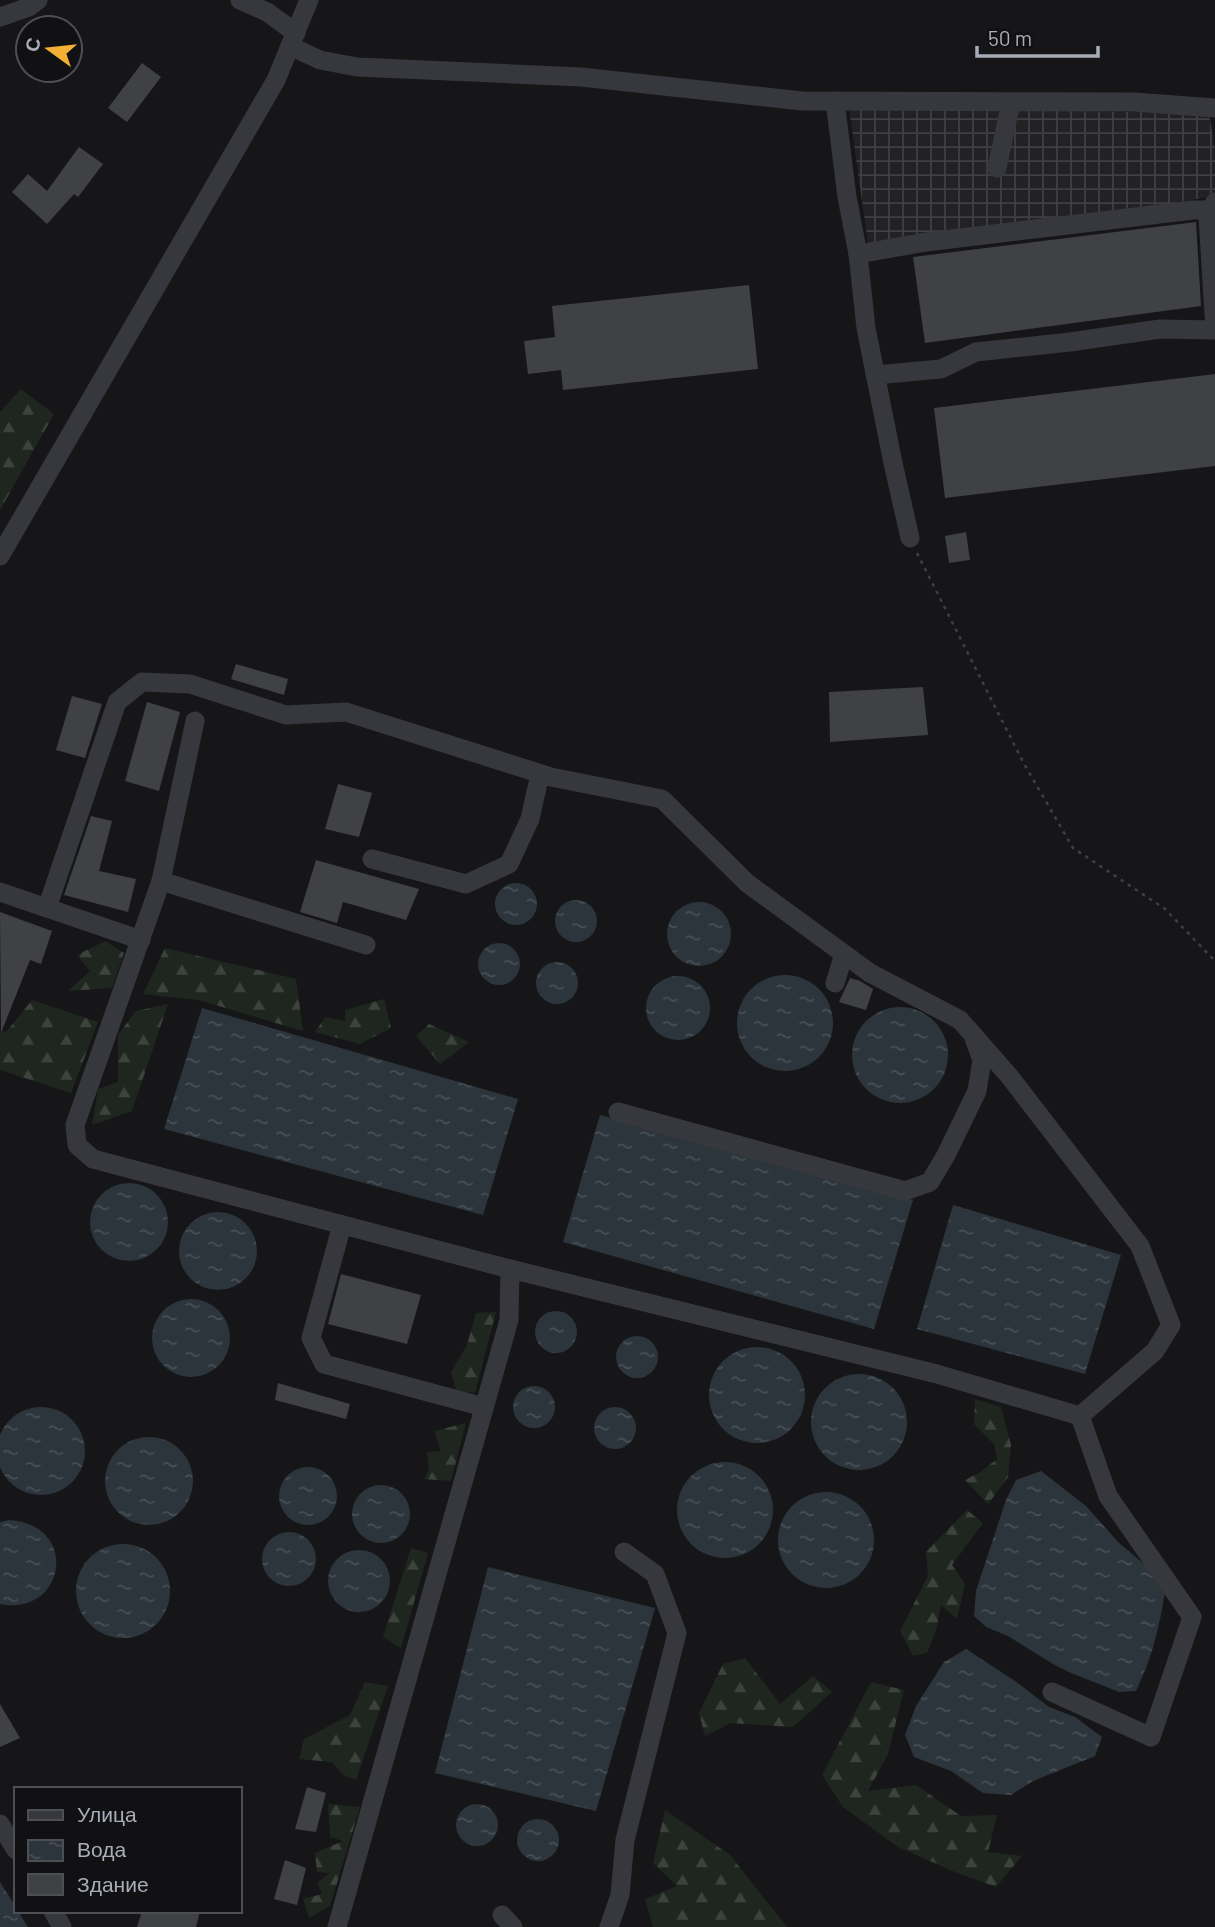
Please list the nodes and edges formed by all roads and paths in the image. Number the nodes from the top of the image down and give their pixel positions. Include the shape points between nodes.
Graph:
1 (38, 0) edge
2 (240, 0) edge
3 (309, 0) edge
4 (0, 17) edge
5 (293, 40) junction
6 (835, 101) junction
7 (1011, 102) junction
8 (1215, 108) edge
9 (997, 168) dead end
10 (1212, 206) edge
11 (858, 254) junction
12 (1215, 330) edge
13 (875, 375) junction
14 (910, 538) joint
15 (0, 556) edge
16 (195, 721) dead end
17 (540, 774) junction
18 (372, 859) dead end
19 (162, 881) junction
20 (0, 892) edge
21 (47, 908) junction
22 (141, 940) junction
23 (366, 945) dead end
24 (844, 954) junction
25 (1215, 961) edge
26 (835, 983) dead end
27 (972, 1034) junction
28 (618, 1112) dead end
29 (342, 1224) junction
30 (510, 1269) junction
31 (484, 1407) junction
32 (1080, 1416) junction
33 (624, 1552) dead end
34 (1052, 1692) dead end
35 (0, 1824) edge
36 (14, 1847) edge
37 (337, 1927) edge
38 (609, 1927) edge

1 - 4 street
2 - 5 street via 267,12
3 - 5 street
5 - 6 street via 320,60 357,67 581,77
5 - 15 street via 276,80
6 - 7 street
6 - 11 street
7 - 8 street via 1134,102
7 - 9 street
10 - 11 street
10 - 12 street via 1208,217
11 - 13 street
12 - 13 street via 1160,329 976,352 941,369
13 - 14 street
14 - 25 path via 1023,762 1073,848 1164,909
16 - 19 street
17 - 18 street via 530,819 509,864 466,884
17 - 21 street via 346,712 286,715 190,684 142,682 117,702
17 - 24 street via 662,799 747,883
19 - 22 street
19 - 23 street
20 - 21 street
21 - 22 street
22 - 29 street via 75,1125 77,1145 93,1159
24 - 26 street
24 - 27 street via 960,1020
27 - 28 street via 982,1060 977,1091 930,1182 905,1191
27 - 32 street via 1140,1246 1171,1325 1154,1351
29 - 30 street
29 - 31 street via 311,1338 324,1364
30 - 31 street via 509,1320
30 - 32 street via 937,1374
31 - 37 street
32 - 34 street via 1108,1496 1192,1617 1151,1737
33 - 38 street via 655,1574 677,1633 625,1840 620,1895
35 - 36 street

